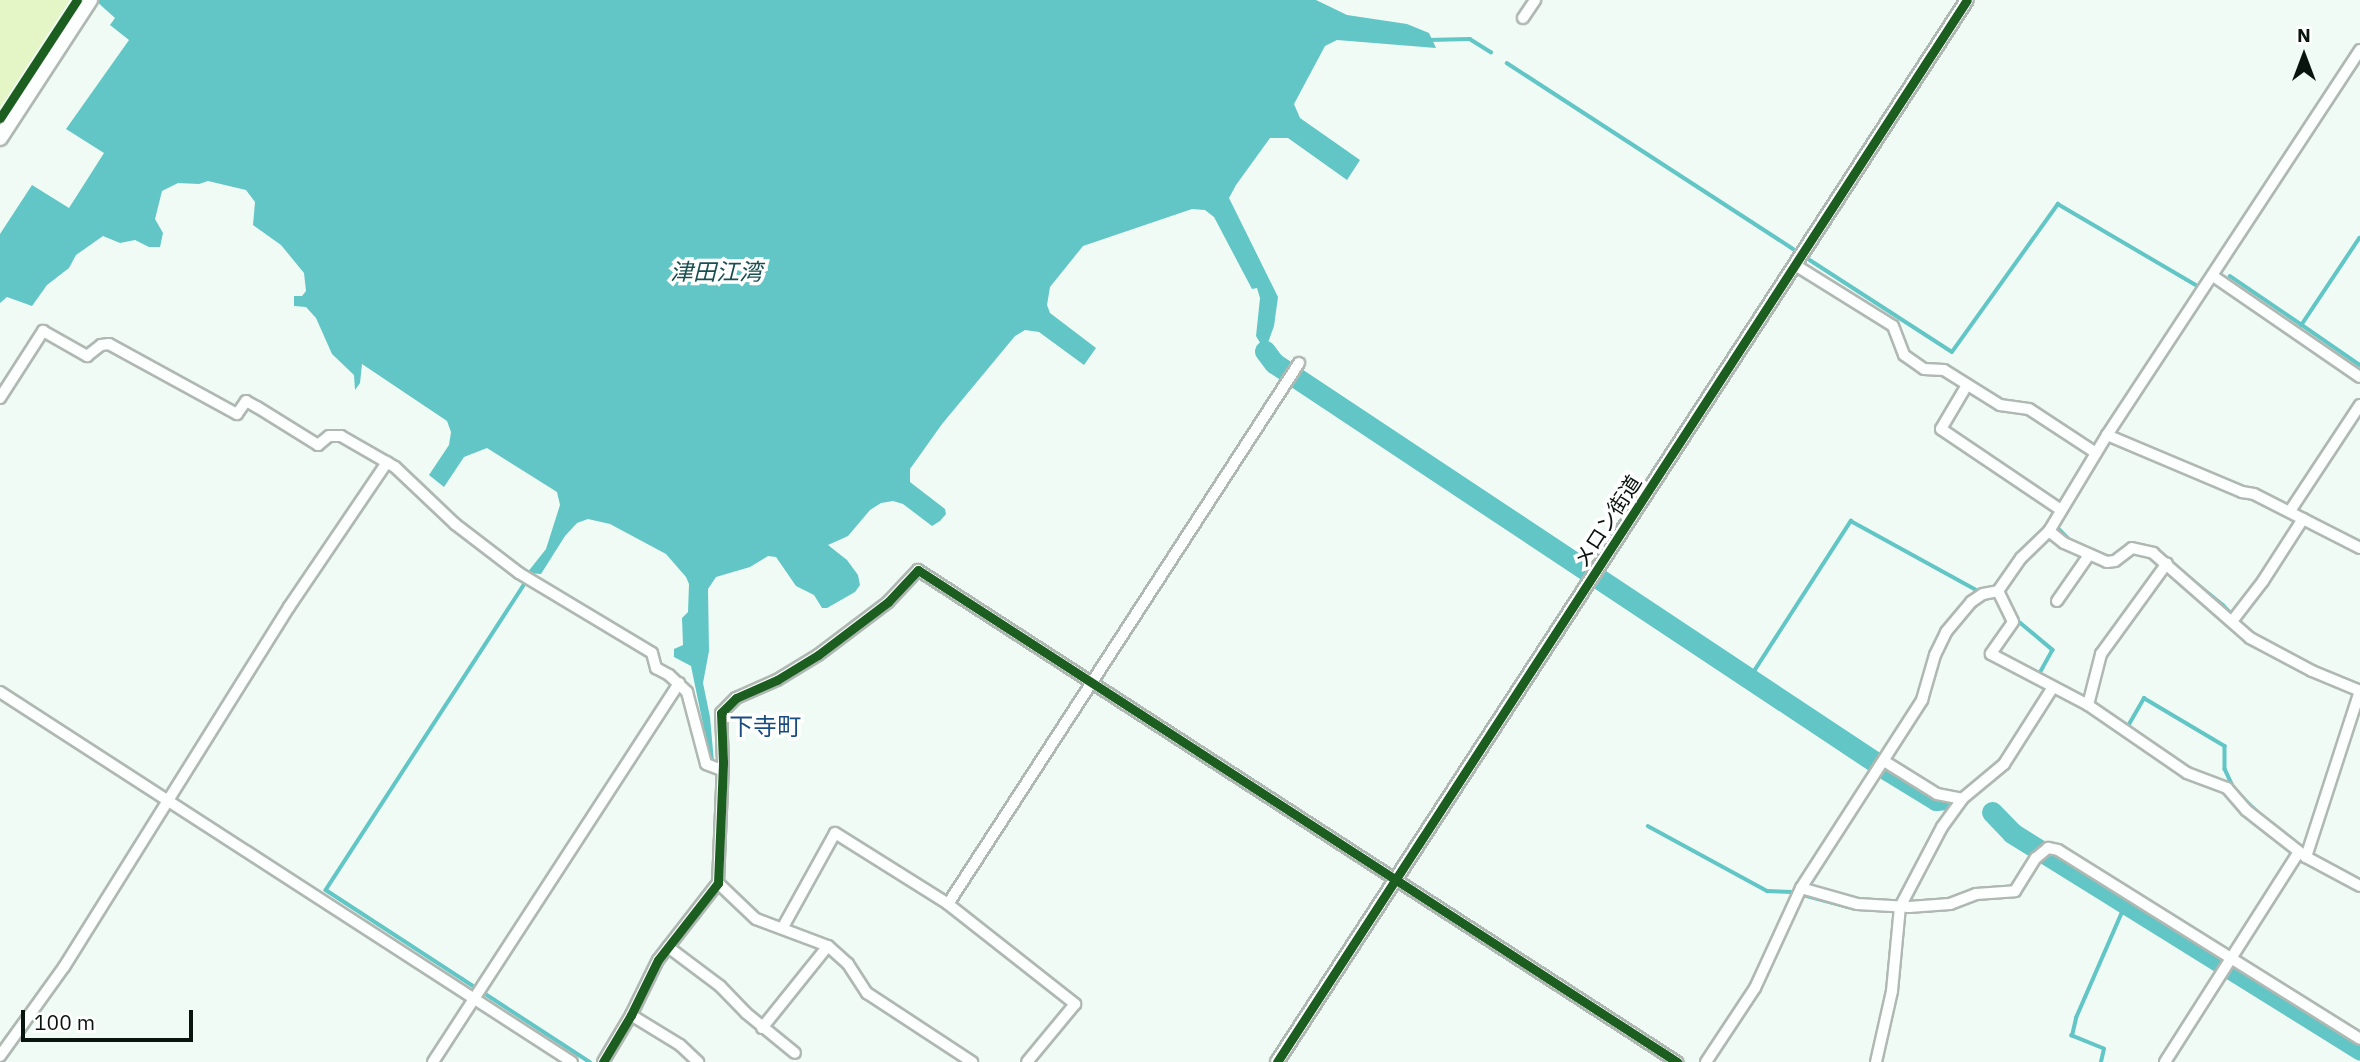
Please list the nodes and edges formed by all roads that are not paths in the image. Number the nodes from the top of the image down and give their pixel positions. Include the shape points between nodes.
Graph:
1 (90, 0) edge
2 (1535, 0) edge
3 (1967, 0) edge
4 (1523, 18) dead end
5 (2360, 50) edge
6 (0, 138) edge
7 (1795, 265) junction
8 (2213, 276) junction
9 (1299, 363) dead end
10 (2360, 377) edge
11 (1967, 385) junction
12 (0, 398) edge
13 (2360, 405) edge
14 (2107, 435) junction
15 (2096, 453) junction
16 (387, 462) junction
17 (2061, 510) junction
18 (2290, 511) junction
19 (2303, 519) junction
20 (2049, 531) junction
21 (2360, 548) edge
22 (2089, 555) junction
23 (2168, 563) junction
24 (1998, 591) junction
25 (2057, 601) dead end
26 (2232, 620) junction
27 (1093, 682) junction
28 (679, 683) junction
29 (2053, 687) junction
30 (2360, 691) edge
31 (0, 692) edge
32 (2088, 705) junction
33 (1882, 764) junction
34 (722, 770) junction
35 (1962, 799) junction
36 (167, 800) junction
37 (2303, 855) junction
38 (1396, 880) junction
39 (718, 883) junction
40 (2360, 886) edge
41 (1801, 888) junction
42 (948, 904) junction
43 (1900, 907) junction
44 (783, 927) junction
45 (828, 946) junction
46 (668, 947) junction
47 (2228, 963) junction
48 (475, 997) junction
49 (631, 1015) junction
50 (762, 1028) junction
51 (2360, 1039) edge
52 (795, 1054) dead end
53 (0, 1056) edge
54 (433, 1062) edge
55 (572, 1062) edge
56 (603, 1062) edge
57 (698, 1062) edge
58 (972, 1062) edge
59 (1027, 1062) edge
60 (1277, 1062) edge
61 (1677, 1062) edge
62 (1706, 1062) edge
63 (1876, 1062) edge
64 (2165, 1062) edge

1 - 6 main road
2 - 4 street
3 - 7 street, メロン街道
5 - 8 street
7 - 11 street via 1893,326 1904,355 1924,369 1944,369
7 - 38 street, メロン街道
8 - 10 street
8 - 14 street
9 - 27 street
11 - 15 street via 2000,405 2029,409
11 - 17 street via 1941,429
12 - 16 street via 43,331 87,356 109,344 237,414 246,401 318,445 330,436 341,436
13 - 18 street
14 - 15 street
14 - 18 street
15 - 17 street
16 - 28 street via 455,524 519,573 652,653 656,668
16 - 36 street
17 - 20 street
18 - 19 street
19 - 21 street
19 - 26 street
20 - 22 street
20 - 24 street via 2011,570
22 - 23 street via 2107,562 2132,548 2143,549
22 - 25 street
23 - 26 street
23 - 32 street via 2101,654
24 - 29 street via 2012,622 1991,654
24 - 33 street via 1971,603 1946,632 1922,700
26 - 30 street via 2250,638 2276,653
27 - 34 street via 918,570 888,601 818,655 726,705 721,713
27 - 38 street
27 - 42 street
28 - 34 street via 690,701 706,764
28 - 48 street
29 - 32 street
29 - 35 street via 2004,764
30 - 37 street
31 - 36 street
32 - 37 street via 2186,773 2227,788 2246,810
33 - 35 street via 1937,794
33 - 41 street
34 - 39 street
35 - 43 street
36 - 48 street
36 - 53 street via 64,968
37 - 40 street
37 - 47 street
38 - 60 street, メロン街道
38 - 61 street
39 - 44 street via 756,919
39 - 46 street
41 - 43 street via 1857,904
41 - 62 street via 1755,988
42 - 44 street via 835,833
42 - 59 street via 1075,1004
43 - 47 street via 1950,904 1976,894 2015,891 2035,858 2048,848 2058,850
43 - 63 street via 1892,991
44 - 45 street
45 - 50 street
45 - 58 street via 848,964 867,993
46 - 49 street
46 - 50 street via 720,986
47 - 51 street
47 - 64 street
48 - 54 street
48 - 55 street
49 - 56 street
49 - 57 street via 680,1045
50 - 52 street

